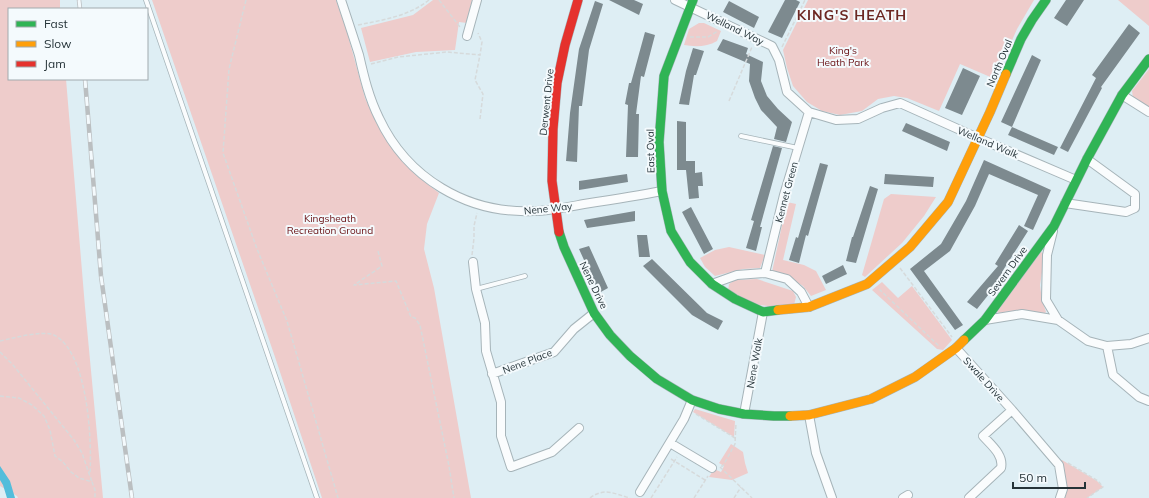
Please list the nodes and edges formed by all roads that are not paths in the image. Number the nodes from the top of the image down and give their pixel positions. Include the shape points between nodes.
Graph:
1 (146, 0) edge
2 (341, 0) edge
3 (477, 0) edge
4 (578, 0) edge
5 (675, 0) edge
6 (1046, 0) edge
7 (691, 3) edge
8 (467, 36) road end
9 (1149, 59) edge
10 (1122, 96) junction
11 (809, 112) junction
12 (1149, 112) edge
13 (741, 136) dead end
14 (978, 138) junction
15 (798, 148) junction
16 (1087, 159) junction
17 (1076, 180) junction
18 (662, 191) junction
19 (1065, 203) junction
20 (555, 209) junction
21 (1054, 226) junction
22 (473, 262) road end
23 (765, 273) junction
24 (525, 276) dead end
25 (712, 284) junction
26 (476, 289) junction
27 (809, 307) junction
28 (763, 312) junction
29 (594, 314) junction
30 (985, 320) junction
31 (1058, 320) junction
32 (1149, 338) edge
33 (1107, 346) junction
34 (957, 347) junction
35 (492, 374) junction
36 (692, 400) junction
37 (1149, 401) edge
38 (1012, 410) junction
39 (741, 413) junction
40 (809, 415) junction
41 (579, 428) dead end
42 (670, 443) junction
43 (712, 468) road end
44 (640, 492) dead end
45 (317, 498) edge
46 (832, 498) edge
47 (969, 498) edge
48 (1060, 498) edge

1 - 45 lane
2 - 20 street, Nene Way via 379,119 390,138 420,173 453,195 479,205 518,211
3 - 8 street
4 - 20 street, Derwent Drive via 557,83 552,153
5 - 7 street, Welland Way
6 - 14 street, North Oval via 1021,39
7 - 11 street, Welland Way via 772,46 778,57 787,92
7 - 18 street, East Oval via 664,76 659,142
9 - 10 street, Severn Drive
10 - 12 street
10 - 16 street, Severn Drive
11 - 14 street, Welland Walk via 836,120 858,119 900,103
11 - 15 street, Kennet Green
13 - 15 lane
14 - 17 street, Welland Walk
14 - 27 street via 948,202 910,247 867,284
15 - 23 street, Kennet Green
16 - 17 street, Severn Drive
16 - 19 street via 1135,194 1135,208 1126,212
17 - 19 street, Severn Drive
18 - 20 street, Nene Way
18 - 25 street, East Oval via 671,231 690,262
19 - 21 street, Severn Drive
20 - 29 street, Nene Drive via 564,247
21 - 30 street, Severn Drive
21 - 31 street via 1047,255 1046,300
22 - 26 street, Nene Place
23 - 25 street via 737,275
23 - 27 street via 787,279 801,292
24 - 26 lane
25 - 28 street, East Oval via 735,299
26 - 35 street, Nene Place via 485,323 486,351
27 - 28 street
28 - 39 street, Nene Walk
29 - 35 street, Nene Place via 574,329 554,352
29 - 36 street, Nene Drive via 630,356 657,379
30 - 31 street via 1022,314
30 - 34 street, Severn Drive
31 - 33 street via 1088,341
32 - 33 street via 1131,344
33 - 37 street via 1113,375 1139,397
34 - 38 street, Swale Drive
34 - 40 street, Severn Drive via 915,377 871,398
35 - 41 street, Nene Place via 501,402 501,436 511,467 552,452
36 - 39 street, Nene Drive
36 - 42 street
38 - 47 street, Swale Drive via 983,436 1000,458 1001,468
38 - 48 street, Swale Drive via 1059,465 1063,489
39 - 40 street, Nene Drive via 774,416
40 - 46 street via 816,453
42 - 43 street
42 - 44 street

